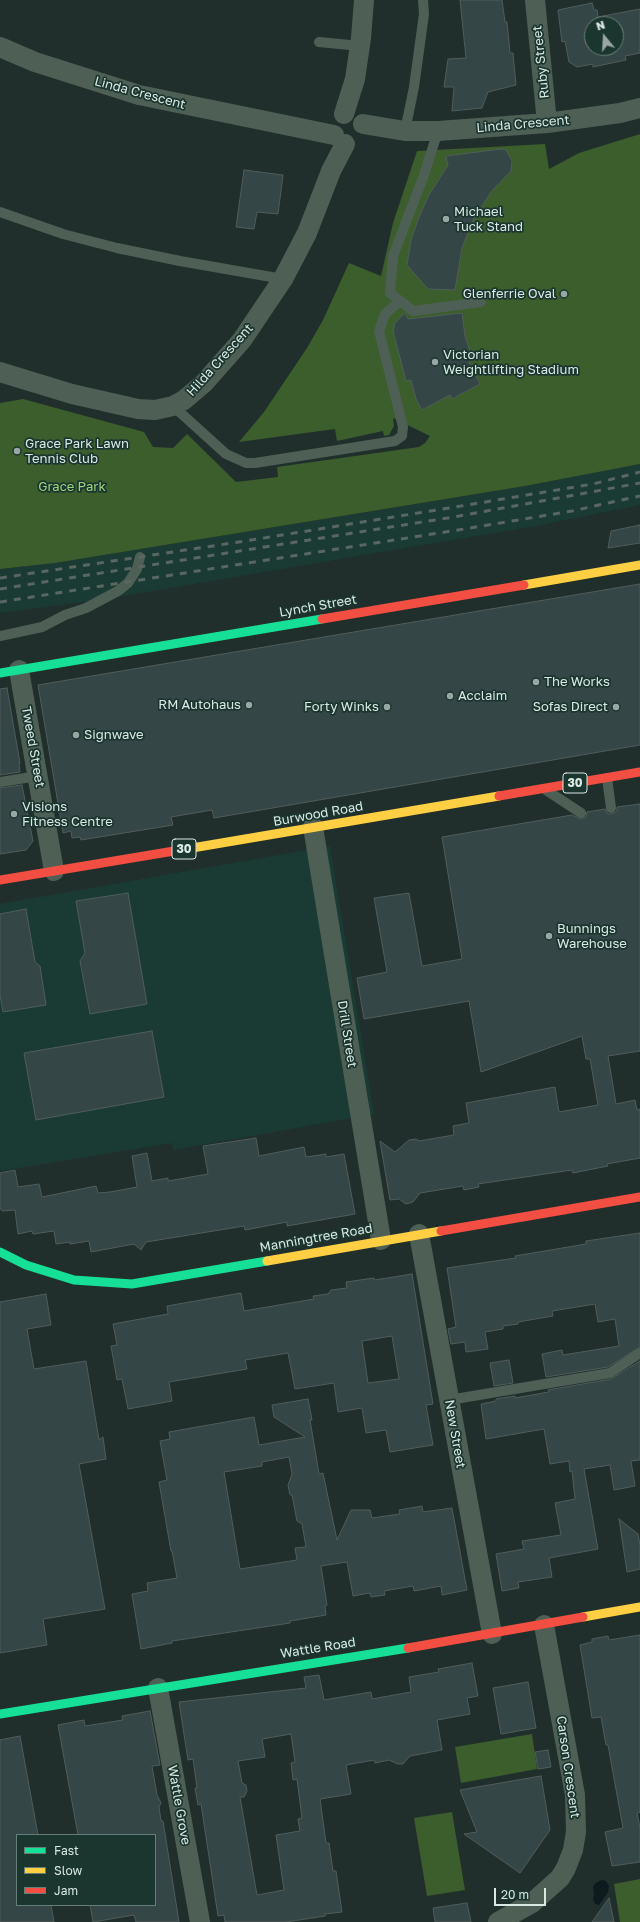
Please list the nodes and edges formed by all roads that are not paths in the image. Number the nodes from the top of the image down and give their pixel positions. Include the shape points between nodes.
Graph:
1 (364, 0) edge
2 (423, 0) edge
3 (535, 0) edge
4 (320, 42) dead end
5 (360, 46) junction
6 (0, 47) edge
7 (640, 108) edge
8 (547, 123) junction
9 (346, 129) junction
10 (405, 131) junction
11 (438, 131) junction
12 (0, 212) edge
13 (283, 279) junction
14 (400, 301) junction
15 (481, 302) dead end
16 (0, 372) edge
17 (173, 406) junction
18 (140, 557) dead end
19 (640, 565) edge
20 (0, 636) edge
21 (20, 670) junction
22 (0, 673) edge
23 (640, 772) edge
24 (38, 776) junction
25 (606, 778) junction
26 (0, 782) edge
27 (544, 789) junction
28 (611, 808) dead end
29 (581, 813) dead end
30 (313, 828) junction
31 (54, 871) junction
32 (0, 880) edge
33 (640, 1197) edge
34 (419, 1234) junction
35 (381, 1240) junction
36 (0, 1252) edge
37 (640, 1353) edge
38 (449, 1400) junction
39 (640, 1608) edge
40 (544, 1625) junction
41 (492, 1634) junction
42 (158, 1688) junction
43 (0, 1714) edge
44 (200, 1922) edge
45 (498, 1922) edge

1 - 5 street, Hilda Crescent
2 - 10 lane via 424,14 414,87
3 - 8 street, Ruby Street
4 - 5 lane
5 - 9 street, Hilda Crescent
6 - 9 street, Linda Crescent via 35,62 139,95 285,124
7 - 8 street, Linda Crescent
8 - 11 street, Linda Crescent
9 - 10 street, Linda Crescent
9 - 13 street, Hilda Crescent via 307,233
10 - 11 street, Linda Crescent
11 - 14 lane via 393,256 390,293
12 - 13 lane via 63,234 117,248
13 - 17 street, Hilda Crescent via 237,345 204,382
14 - 15 lane via 413,311
14 - 17 lane via 385,314 379,331 403,427 402,436 395,441 246,463 226,454
16 - 17 street, Hilda Crescent via 116,405 149,410
18 - 20 lane via 128,583 118,591 42,627
19 - 21 street, Lynch Street
21 - 22 street, Lynch Street
21 - 24 street, Tweed Street
23 - 25 street, Burwood Road / 30
24 - 26 lane
24 - 31 street, Tweed Street
25 - 27 street, Burwood Road / 30
25 - 28 lane
27 - 29 lane
27 - 30 street, Burwood Road / 30
30 - 31 street, Burwood Road / 30
30 - 35 street, Drill Street
31 - 32 street, Burwood Road / 30
33 - 34 street, Manningtree Road
34 - 35 street, Manningtree Road
34 - 38 street, New Street
35 - 36 street, Manningtree Road via 132,1284 74,1280 26,1266
37 - 38 lane via 610,1373
38 - 41 street, New Street
39 - 40 street, Wattle Road
40 - 41 street, Wattle Road
40 - 45 street, Carson Crescent via 575,1795 576,1832 573,1850 560,1878 532,1903
41 - 42 street, Wattle Road
42 - 43 street, Wattle Road
42 - 44 street, Wattle Grove

